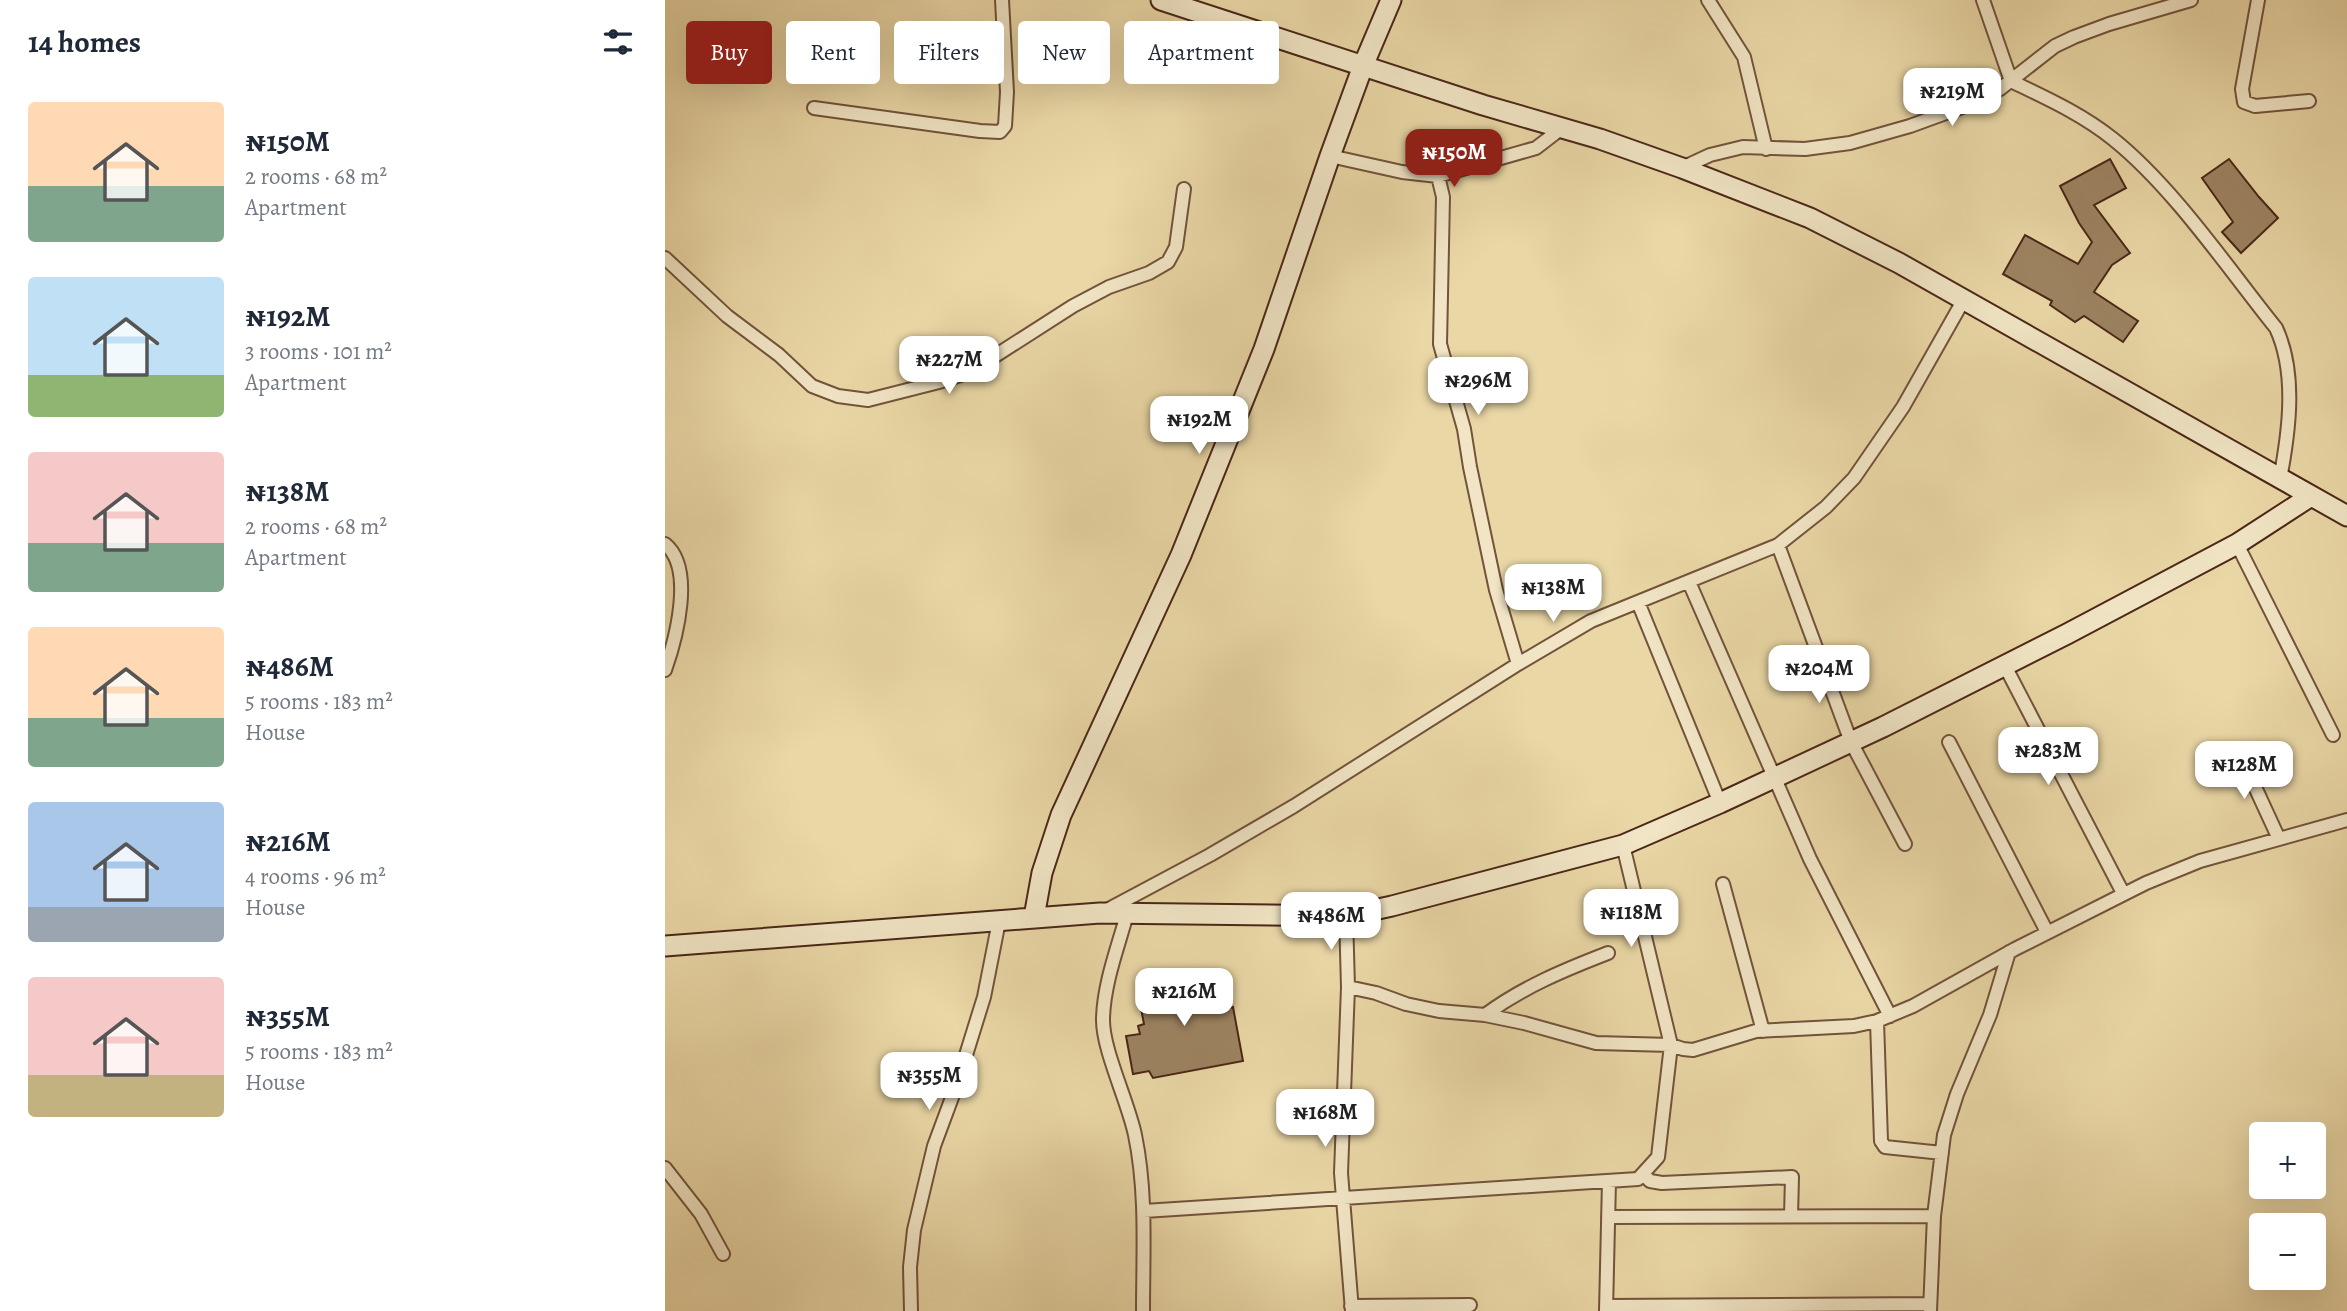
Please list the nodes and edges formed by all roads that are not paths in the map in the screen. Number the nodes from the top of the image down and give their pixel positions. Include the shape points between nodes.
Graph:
1 (1002, 0) edge
2 (1161, 0) edge
3 (1391, 0) edge
4 (1708, 0) edge
5 (1983, 0) edge
6 (2191, 0) edge
7 (2258, 0) edge
8 (1200, 5) edge
9 (1363, 66) junction
10 (2011, 81) junction
11 (2309, 101) dead end
12 (814, 108) dead end
13 (1562, 128) junction
14 (1766, 149) junction
15 (1330, 156) junction
16 (1682, 168) junction
17 (1438, 176) junction
18 (1184, 189) dead end
19 (665, 258) edge
20 (1963, 301) junction
21 (2280, 479) junction
22 (2311, 496) junction
23 (2347, 516) edge
24 (665, 544) edge
25 (2237, 544) junction
26 (1778, 545) junction
27 (1689, 582) junction
28 (1638, 602) junction
29 (670, 631) edge
30 (1518, 664) junction
31 (2005, 666) junction
32 (665, 670) edge
33 (2333, 735) dead end
34 (1851, 742) junction
35 (1949, 742) dead end
36 (2238, 750) dead end
37 (1775, 778) junction
38 (1720, 803) junction
39 (2347, 820) edge
40 (2279, 839) junction
41 (1905, 844) dead end
42 (1623, 845) junction
43 (1723, 884) dead end
44 (2123, 893) junction
45 (1100, 914) junction
46 (1127, 914) junction
47 (1346, 916) junction
48 (1034, 918) junction
49 (999, 921) junction
50 (2047, 932) junction
51 (665, 946) edge
52 (2009, 952) junction
53 (1608, 953) dead end
54 (1349, 987) junction
55 (1485, 1015) junction
56 (1890, 1016) junction
57 (1877, 1021) junction
58 (1763, 1031) junction
59 (1671, 1045) junction
60 (1942, 1153) junction
61 (665, 1168) edge
62 (1644, 1175) junction
63 (1609, 1181) junction
64 (1342, 1199) junction
65 (1144, 1211) junction
66 (1791, 1216) junction
67 (1934, 1216) junction
68 (1608, 1217) junction
69 (723, 1254) dead end
70 (1470, 1305) dead end
71 (1606, 1308) edge
72 (1930, 1308) edge
73 (1351, 1309) edge
74 (911, 1311) edge
75 (1143, 1311) edge

1 - 12 street via 1007,92 1005,126 1000,132
2 - 8 street
3 - 9 street
4 - 14 street via 1744,57
5 - 10 street
6 - 10 street via 2074,37 2055,46
7 - 11 street via 2242,89 2244,102 2255,106
8 - 9 street
9 - 13 street
9 - 15 street
10 - 14 street via 1976,102 1850,143
10 - 21 street via 2069,109 2113,139 2167,191 2276,328 2287,369 2289,431
13 - 16 street
13 - 17 street via 1536,148
14 - 16 street via 1742,148 1710,155
15 - 17 street
15 - 48 street via 1264,349 1181,555 1061,815 1042,873
16 - 20 street via 1838,231
17 - 30 street via 1443,197 1440,344 1464,429 1496,590
18 - 19 street via 1176,247 1168,262 1073,306 969,372 868,400 838,396 813,386
20 - 21 street
20 - 26 street via 1903,407 1854,478
21 - 22 street
22 - 23 street
22 - 25 street
24 - 29 street via 677,558 681,573 681,602
25 - 31 street
25 - 33 street
26 - 27 street
26 - 34 street
27 - 28 street
27 - 37 street
28 - 30 street via 1591,621
28 - 38 street
29 - 32 street
30 - 45 street via 1294,806
31 - 34 street
31 - 44 street
34 - 37 street
34 - 41 street
35 - 50 street
36 - 40 street
37 - 38 street
37 - 56 street via 1810,859
38 - 42 street
39 - 40 street
40 - 44 street via 2200,861
42 - 47 street
42 - 59 street
43 - 58 street
44 - 50 street
45 - 46 street
45 - 48 street
46 - 47 street
46 - 65 street via 1106,994 1103,1026 1139,1154
47 - 54 street
48 - 49 street
49 - 51 street
49 - 74 street via 984,997 934,1146 914,1230
50 - 52 street
52 - 56 street
52 - 60 street via 1990,1015 1957,1094
53 - 55 street via 1513,994
54 - 55 street via 1439,1011
54 - 64 street
55 - 59 street via 1596,1043
56 - 57 street
57 - 58 street
57 - 60 street via 1881,1141 1894,1150
58 - 59 street via 1693,1050
59 - 62 street via 1658,1157
60 - 67 street
61 - 69 street via 701,1214
62 - 63 street
62 - 66 street via 1662,1183 1792,1177
63 - 64 street
63 - 68 street
64 - 65 street
64 - 73 street
65 - 75 street
66 - 67 street
66 - 68 street
67 - 72 street
68 - 71 street
70 - 73 street
71 - 72 street

